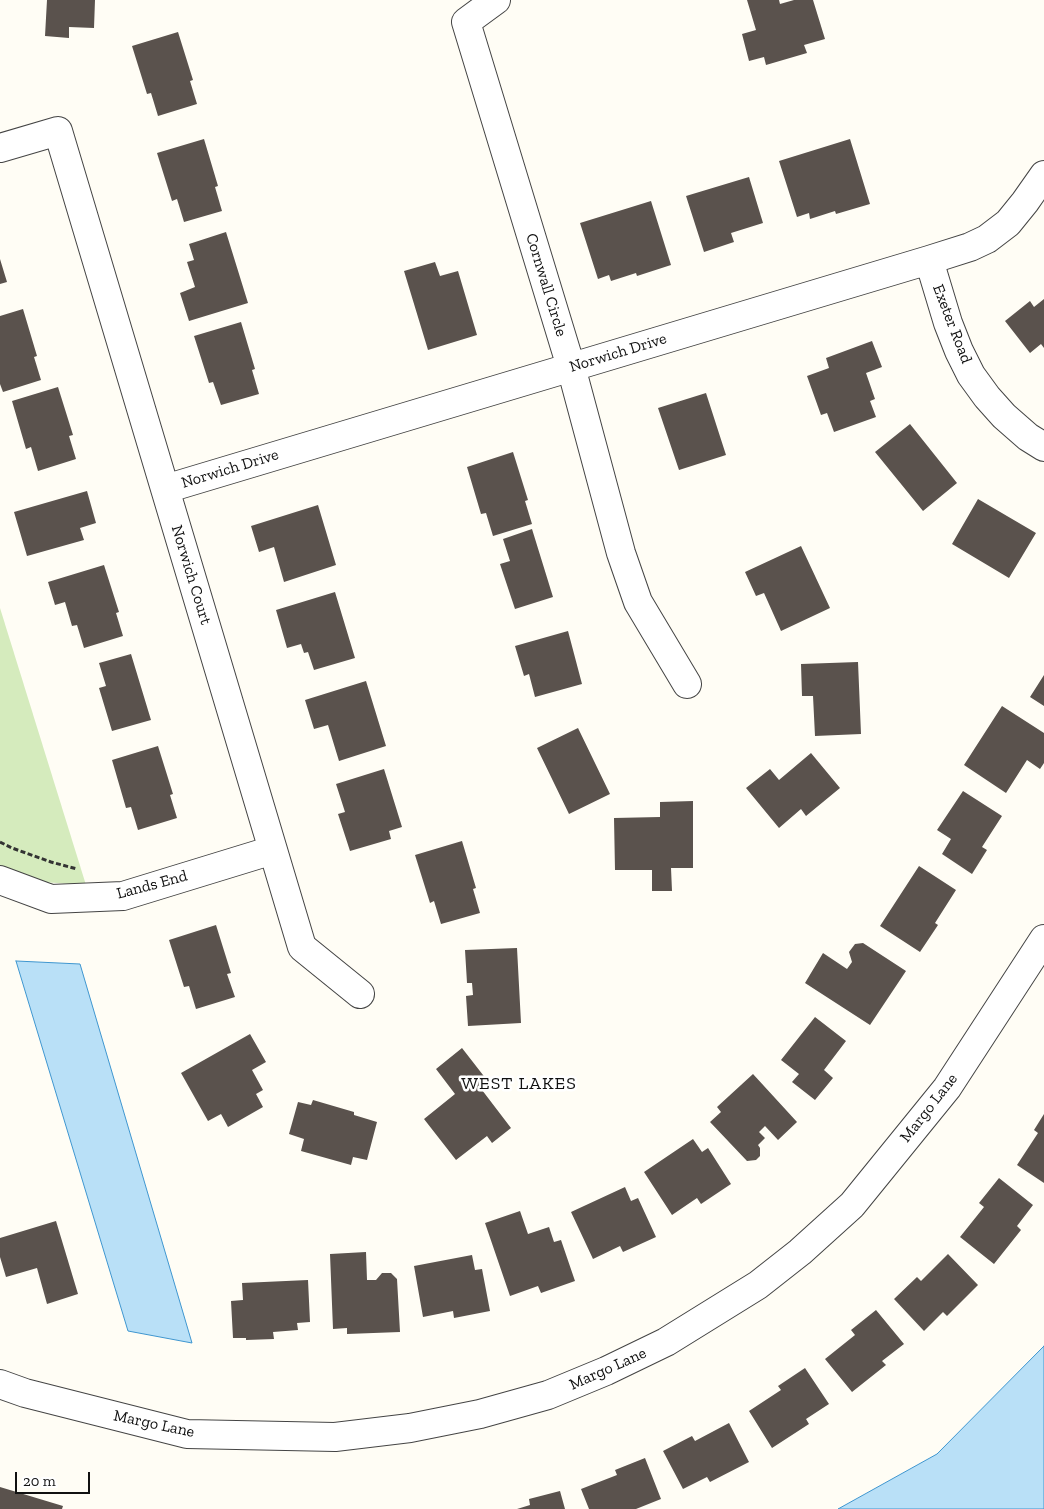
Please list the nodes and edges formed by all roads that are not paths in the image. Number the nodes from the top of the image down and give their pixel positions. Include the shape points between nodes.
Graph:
1 (496, 0) edge
2 (0, 148) edge
3 (1044, 175) edge
4 (929, 260) junction
5 (571, 367) junction
6 (1044, 447) edge
7 (165, 489) junction
8 (687, 684) dead end
9 (273, 850) junction
10 (0, 880) edge
11 (1044, 939) edge
12 (360, 994) dead end
13 (0, 1384) edge

1 - 5 street, Cornwall Circle via 466,22
2 - 7 street, Norwich Court via 58,131
3 - 4 street, Norwich Drive via 999,231 970,246
4 - 5 street, Norwich Drive
4 - 6 street, Exeter Road via 948,323 972,375 1004,416
5 - 7 street, Norwich Drive
5 - 8 street, Cornwall Circle via 638,602
7 - 9 street, Norwich Court
9 - 10 street, Lands End via 123,896 52,899
9 - 12 street, Norwich Court via 302,947
11 - 13 street, Margo Lane via 947,1088 852,1205 758,1285 666,1342 606,1371 548,1394 480,1414 410,1428 335,1437 187,1434

